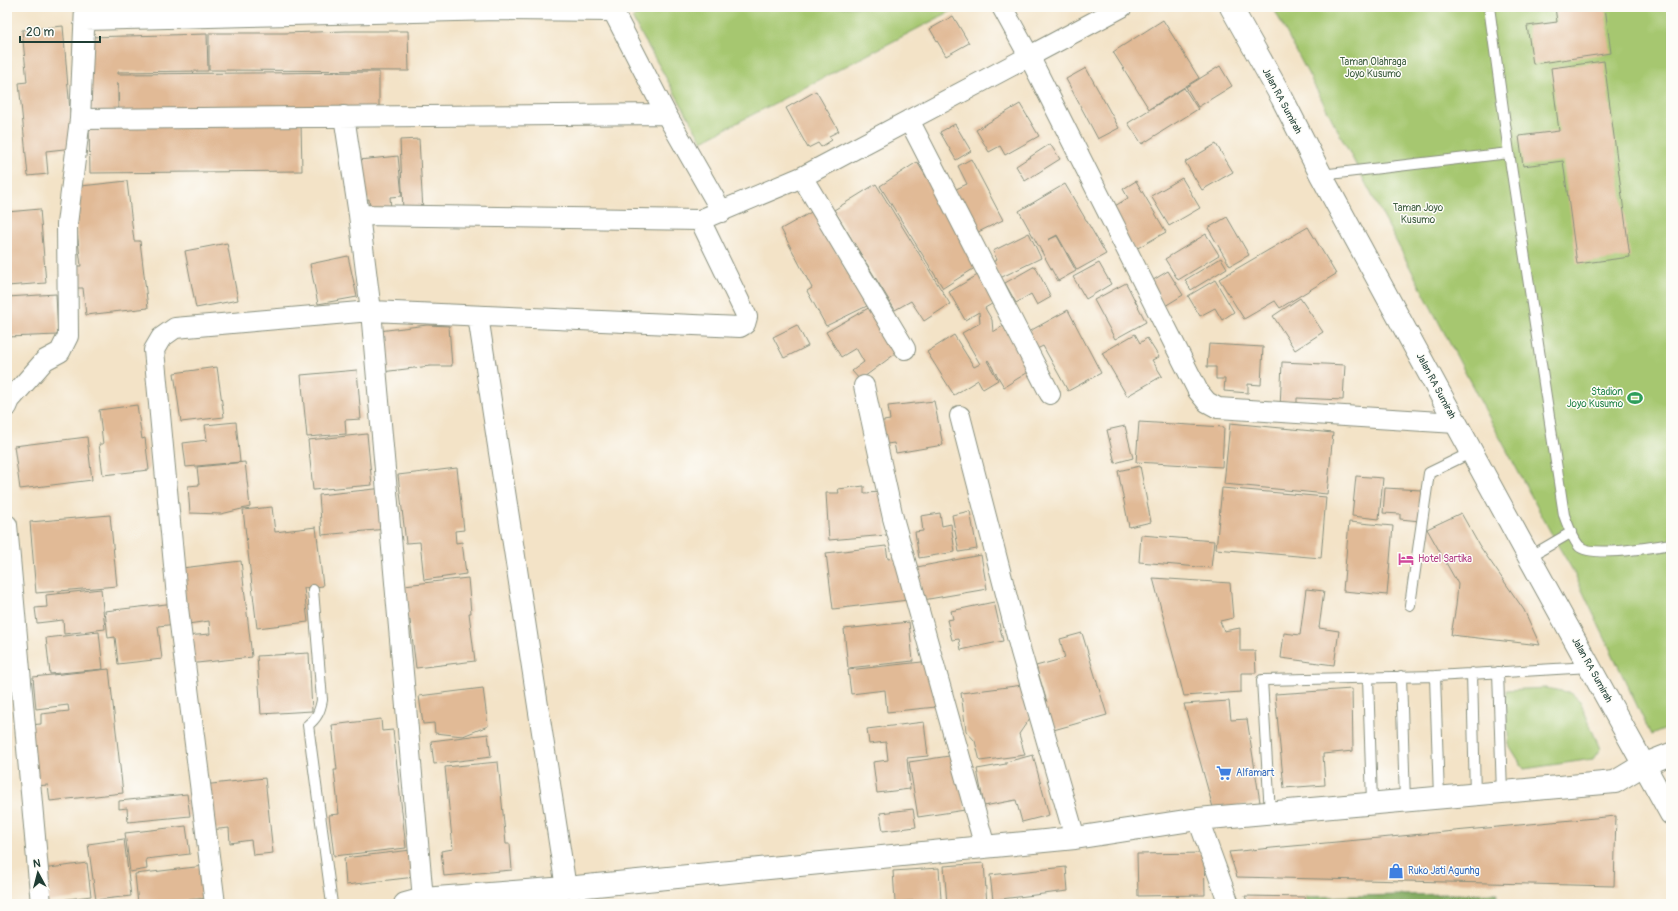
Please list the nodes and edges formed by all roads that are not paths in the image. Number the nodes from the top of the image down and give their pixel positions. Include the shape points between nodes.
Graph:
1 (1002, 7) edge
2 (1122, 7) edge
3 (1231, 7) edge
4 (1489, 7) edge
5 (496, 9) edge
6 (612, 9) edge
7 (85, 13) edge
8 (1029, 56) junction
9 (666, 114) junction
10 (344, 116) junction
11 (80, 119) junction
12 (909, 120) junction
13 (1509, 152) junction
14 (1321, 175) junction
15 (802, 177) junction
16 (722, 212) junction
17 (359, 215) junction
18 (700, 220) junction
19 (371, 310) junction
20 (478, 316) junction
21 (905, 349) dead end
22 (864, 386) dead end
23 (1050, 394) dead end
24 (7, 407) edge
25 (960, 416) dead end
26 (1456, 424) junction
27 (1472, 452) junction
28 (7, 524) edge
29 (1572, 532) junction
30 (1671, 544) edge
31 (1528, 557) junction
32 (313, 590) dead end
33 (1410, 605) dead end
34 (1590, 667) junction
35 (1498, 672) junction
36 (1472, 673) junction
37 (1401, 676) junction
38 (1435, 676) junction
39 (1368, 677) junction
40 (1671, 754) edge
41 (1643, 765) junction
42 (1615, 782) junction
43 (1666, 792) edge
44 (1502, 793) junction
45 (1476, 795) junction
46 (1438, 798) junction
47 (1405, 801) junction
48 (1372, 803) junction
49 (1270, 813) junction
50 (1671, 814) edge
51 (1198, 819) junction
52 (1074, 838) junction
53 (985, 847) junction
54 (566, 888) junction
55 (414, 902) edge
56 (41, 904) edge
57 (215, 904) edge
58 (332, 904) edge
59 (1229, 904) edge

1 - 8 street
2 - 8 street
3 - 14 street, Jalan RA Sumirah
4 - 13 lane
5 - 6 street
5 - 7 street
6 - 9 street
7 - 11 street
8 - 12 street
8 - 26 street via 1198,391 1207,402 1218,408
9 - 10 street
9 - 16 street
10 - 11 street
10 - 17 street
11 - 24 street via 67,224 68,336 60,352 45,360 10,400
12 - 15 street
12 - 23 street
13 - 14 lane
13 - 29 lane via 1564,515
14 - 26 street, Jalan RA Sumirah
15 - 16 street
15 - 21 street
16 - 18 street
17 - 18 street
17 - 19 street
18 - 20 street via 747,317 745,324 740,327
19 - 20 street
19 - 55 street
19 - 57 street via 175,328 161,338 154,350 178,608
20 - 54 street
22 - 53 street via 893,518
25 - 52 street via 1021,652
26 - 27 street, Jalan RA Sumirah
27 - 31 street, Jalan RA Sumirah
27 - 33 lane via 1429,473
28 - 56 street
29 - 30 lane via 1579,547 1588,551 1611,552
29 - 31 lane
31 - 34 street, Jalan RA Sumirah
32 - 58 lane via 322,700 315,719 308,725
34 - 35 lane
34 - 41 street, Jalan RA Sumirah
35 - 36 lane
35 - 44 lane
36 - 38 lane
36 - 45 lane
37 - 38 lane
37 - 39 lane
37 - 47 lane
38 - 46 lane
39 - 48 lane
39 - 49 lane via 1262,680
40 - 41 street
41 - 42 street
41 - 43 street, Jalan RA Sumirah
42 - 43 street
42 - 44 street
43 - 50 street, Jalan RA Sumirah
44 - 45 street
45 - 46 street
46 - 47 street
47 - 48 street
48 - 49 street
49 - 51 street
51 - 52 street
51 - 59 street
52 - 53 street
53 - 54 street
54 - 55 street

